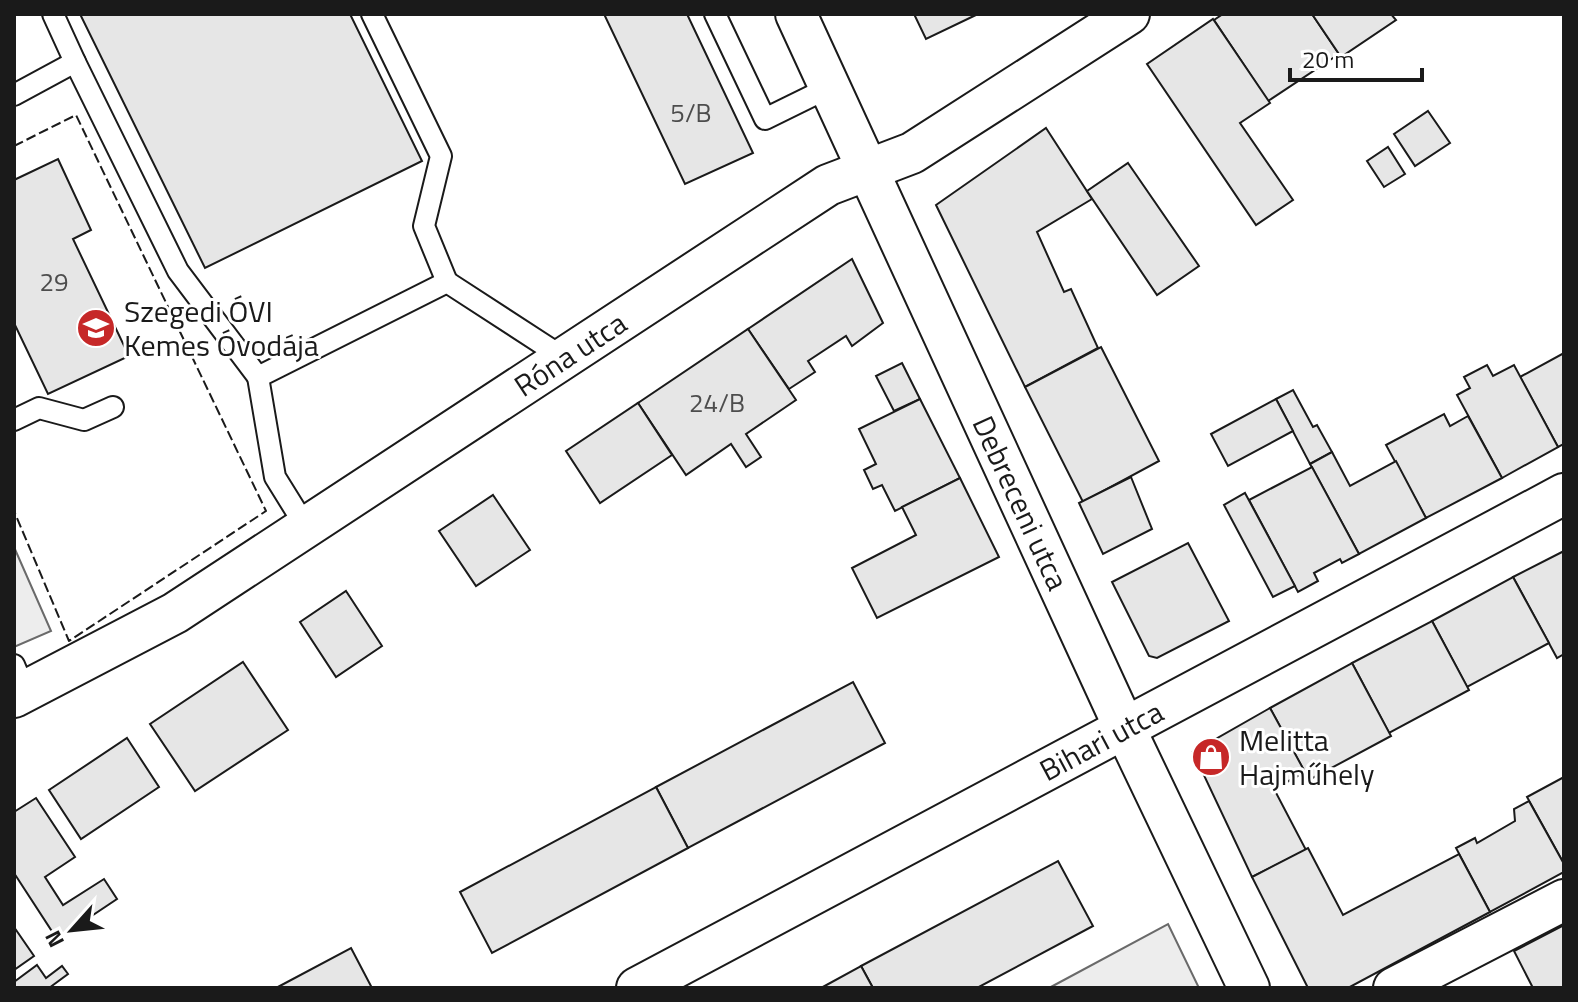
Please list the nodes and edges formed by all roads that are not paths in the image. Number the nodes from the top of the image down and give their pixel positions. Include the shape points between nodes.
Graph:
1 (53, 14) edge
2 (372, 14) edge
3 (715, 14) edge
4 (796, 14) edge
5 (1129, 14) edge
6 (75, 62) junction
7 (830, 87) junction
8 (14, 95) edge
9 (868, 168) junction
10 (447, 282) junction
11 (564, 358) junction
12 (258, 377) junction
13 (113, 407) dead end
14 (14, 420) edge
15 (1564, 494) edge
16 (306, 527) junction
17 (18, 685) edge
18 (1125, 729) junction
19 (1564, 900) edge
20 (637, 988) edge
21 (1249, 988) edge
22 (1394, 988) edge

1 - 6 lane
2 - 10 lane via 441,156 424,226
3 - 7 lane via 765,119
4 - 7 street, Debreceni utca
5 - 9 street, Róna utca via 912,153
6 - 8 lane
6 - 12 lane via 178,271
7 - 9 street, Debreceni utca
9 - 11 street, Róna utca via 828,185
9 - 18 street, Debreceni utca
10 - 11 lane
10 - 12 lane
11 - 16 street, Róna utca
12 - 16 lane via 275,477
13 - 14 lane via 84,420 39,408
15 - 18 street, Bihari utca
16 - 17 street, Róna utca via 175,613
18 - 20 street, Bihari utca
18 - 21 street, Debreceni utca
19 - 22 street

